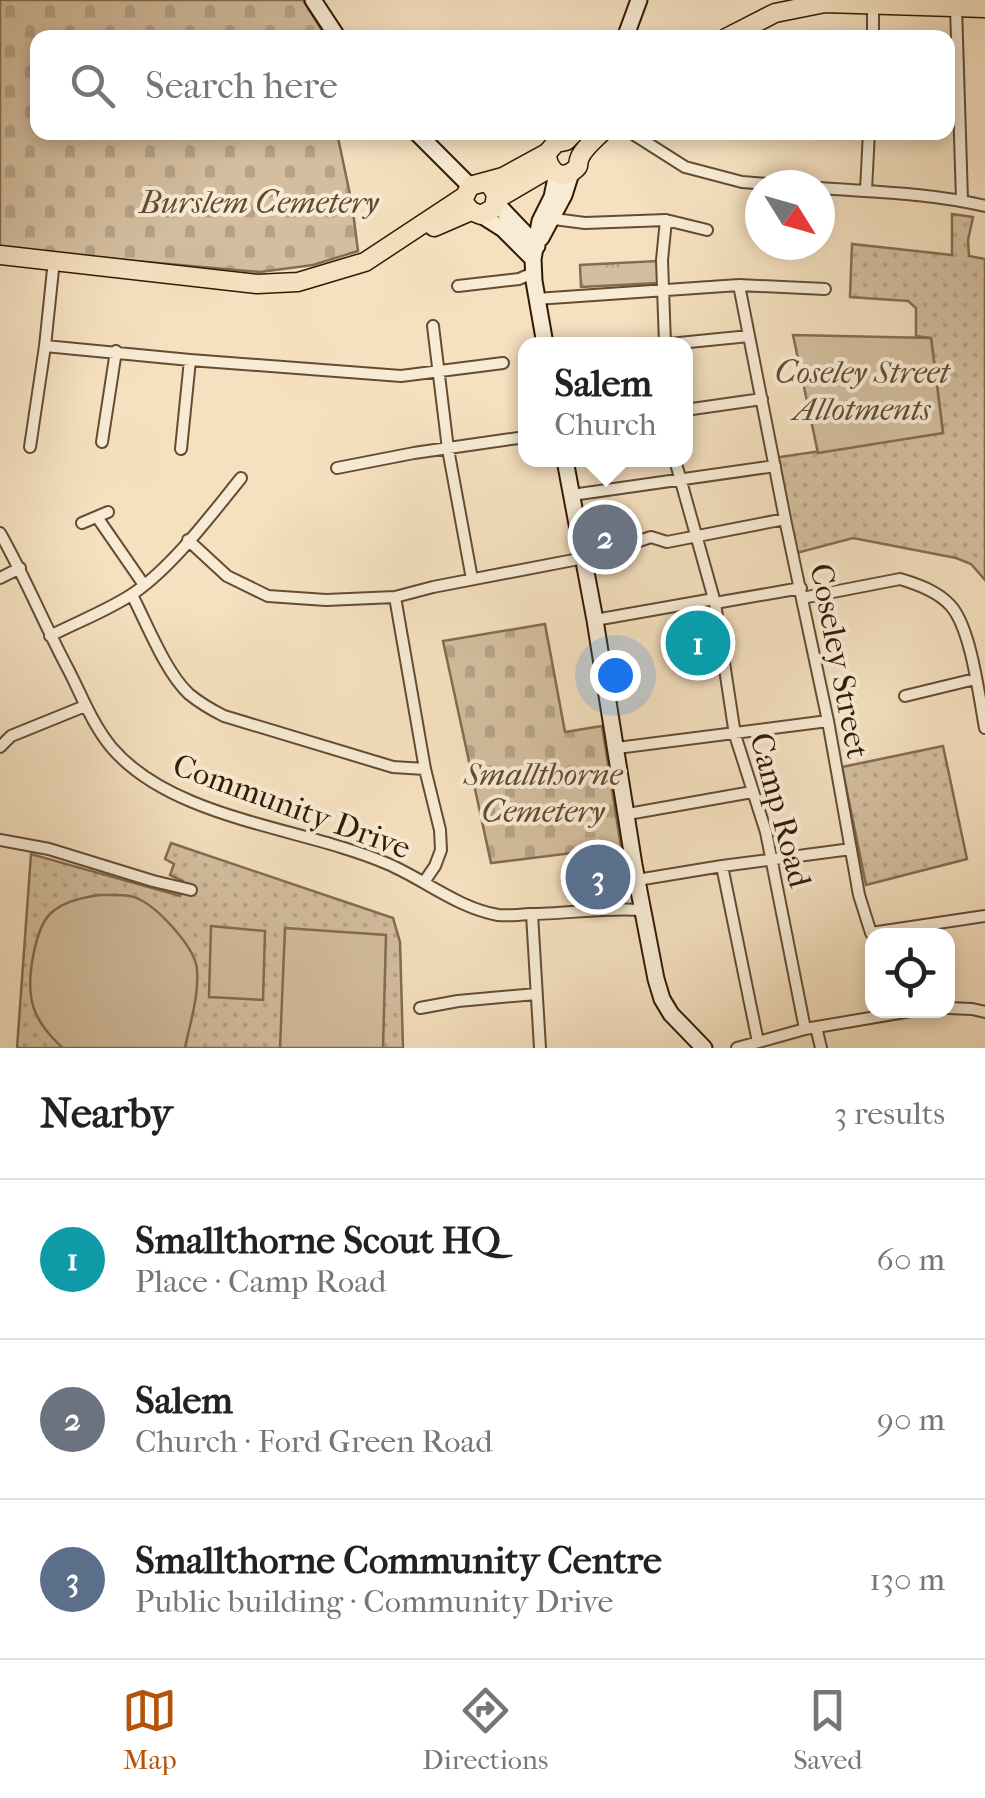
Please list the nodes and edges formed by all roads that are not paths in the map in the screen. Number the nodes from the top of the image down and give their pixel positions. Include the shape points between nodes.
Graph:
1 (313, 0) edge
2 (639, 0) edge
3 (796, 4) edge
4 (955, 4) edge
5 (874, 6) junction
6 (985, 8) edge
7 (762, 29) edge
8 (333, 30) edge
9 (627, 30) edge
10 (873, 30) edge
11 (424, 140) edge
12 (562, 140) edge
13 (572, 140) edge
14 (594, 140) edge
15 (643, 140) edge
16 (869, 140) edge
17 (580, 155) junction
18 (556, 167) junction
19 (745, 182) edge
20 (835, 189) edge
21 (866, 190) junction
22 (481, 199) junction
23 (962, 200) junction
24 (985, 206) edge
25 (554, 218) junction
26 (666, 220) junction
27 (707, 230) dead end
28 (0, 255) edge
29 (534, 259) junction
30 (54, 260) junction
31 (458, 286) dead end
32 (739, 286) junction
33 (824, 289) dead end
34 (663, 290) junction
35 (536, 300) junction
36 (433, 326) dead end
37 (749, 336) junction
38 (544, 337) edge
39 (666, 337) edge
40 (693, 341) edge
41 (45, 346) junction
42 (116, 352) junction
43 (190, 360) junction
44 (504, 363) dead end
45 (438, 372) junction
46 (762, 398) junction
47 (693, 409) edge
48 (518, 437) edge
49 (102, 442) dead end
50 (30, 447) dead end
51 (180, 449) dead end
52 (448, 449) junction
53 (775, 466) junction
54 (566, 467) edge
55 (677, 467) edge
56 (337, 468) dead end
57 (242, 478) dead end
58 (680, 479) junction
59 (572, 495) junction
60 (785, 519) junction
61 (82, 523) dead end
62 (0, 533) edge
63 (696, 536) junction
64 (188, 540) junction
65 (636, 542) dead end
66 (584, 558) junction
67 (20, 568) junction
68 (0, 578) edge
69 (472, 579) junction
70 (144, 585) junction
71 (801, 593) junction
72 (132, 595) junction
73 (395, 597) junction
74 (714, 601) junction
75 (595, 620) junction
76 (50, 636) junction
77 (975, 679) junction
78 (905, 696) dead end
79 (85, 706) junction
80 (828, 721) junction
81 (985, 728) edge
82 (735, 734) junction
83 (0, 747) edge
84 (617, 748) junction
85 (426, 769) junction
86 (752, 792) junction
87 (628, 814) junction
88 (0, 840) edge
89 (851, 848) junction
90 (771, 860) junction
91 (722, 866) junction
92 (637, 880) junction
93 (424, 882) junction
94 (190, 890) dead end
95 (642, 910) junction
96 (532, 914) junction
97 (985, 916) edge
98 (536, 994) junction
99 (420, 1008) dead end
100 (955, 1008) edge
101 (985, 1012) edge
102 (866, 1018) edge
103 (810, 1028) junction
104 (758, 1042) junction
105 (540, 1048) edge
106 (704, 1048) edge
107 (737, 1048) edge
108 (822, 1048) edge

1 - 8 main road
2 - 9 main road
3 - 5 main road
3 - 7 main road
4 - 5 main road
4 - 6 main road
4 - 23 street
5 - 10 street
11 - 22 main road
12 - 18 main road via 556,142
13 - 17 main road
14 - 17 main road
15 - 19 street via 685,167
16 - 21 street
17 - 18 main road via 578,166
18 - 22 main road
18 - 25 main road via 564,196
18 - 29 main road
20 - 21 street
21 - 23 street
22 - 29 main road
22 - 30 main road via 365,262 298,282 257,284
23 - 24 street
25 - 26 street
25 - 29 main road
26 - 27 street
26 - 34 street
28 - 30 main road
29 - 31 street via 520,279
29 - 35 main road
30 - 41 street
32 - 33 street
32 - 34 street
32 - 37 street, Coseley Street
34 - 35 street
34 - 39 street
35 - 38 main road
36 - 45 street
37 - 40 street
37 - 46 street, Coseley Street
41 - 42 street
41 - 50 street
42 - 43 street
42 - 49 street
43 - 45 street via 404,376
43 - 51 street
44 - 45 street
45 - 52 street
46 - 47 street
46 - 53 street, Coseley Street
48 - 52 street
52 - 56 street
52 - 69 street
53 - 58 street
53 - 60 street, Coseley Street
54 - 59 main road
55 - 58 street, Camp Road
57 - 64 street
58 - 59 street
58 - 63 street, Camp Road
59 - 66 main road
60 - 63 street
60 - 71 street, Coseley Street
61 - 70 street via 102,514
62 - 67 street, Community Drive
63 - 65 street via 667,542 651,532
63 - 74 street, Camp Road
64 - 70 street
64 - 73 street via 227,576 268,596
66 - 69 street
66 - 75 main road
67 - 68 street
67 - 76 street, Community Drive
69 - 73 street
70 - 72 street
71 - 74 street
71 - 77 street via 900,580 928,590 950,604 964,628
71 - 80 street, Coseley Street
72 - 76 street
72 - 85 street via 175,678 224,716 393,768
73 - 85 street
74 - 75 street
74 - 82 street, Camp Road
75 - 84 main road
76 - 79 street, Community Drive
77 - 78 street
77 - 81 street
79 - 83 street via 23,730
79 - 93 street, Community Drive via 120,757 163,789 387,863
80 - 82 street
80 - 89 street, Coseley Street
82 - 84 street
82 - 86 street, Camp Road
84 - 87 main road
85 - 93 street via 441,850
86 - 87 street
86 - 90 street, Camp Road
87 - 92 main road
88 - 94 street
89 - 90 street
89 - 97 street, Coseley Street via 871,934
90 - 91 street
90 - 103 street, Camp Road
91 - 92 street
91 - 104 street
92 - 95 main road
93 - 96 street, Community Drive via 499,915
95 - 96 street, Community Drive
95 - 106 main road via 662,999
96 - 98 street
98 - 99 street
98 - 105 street
100 - 101 street
102 - 103 street
103 - 104 street
103 - 108 street, Camp Road
104 - 107 street

